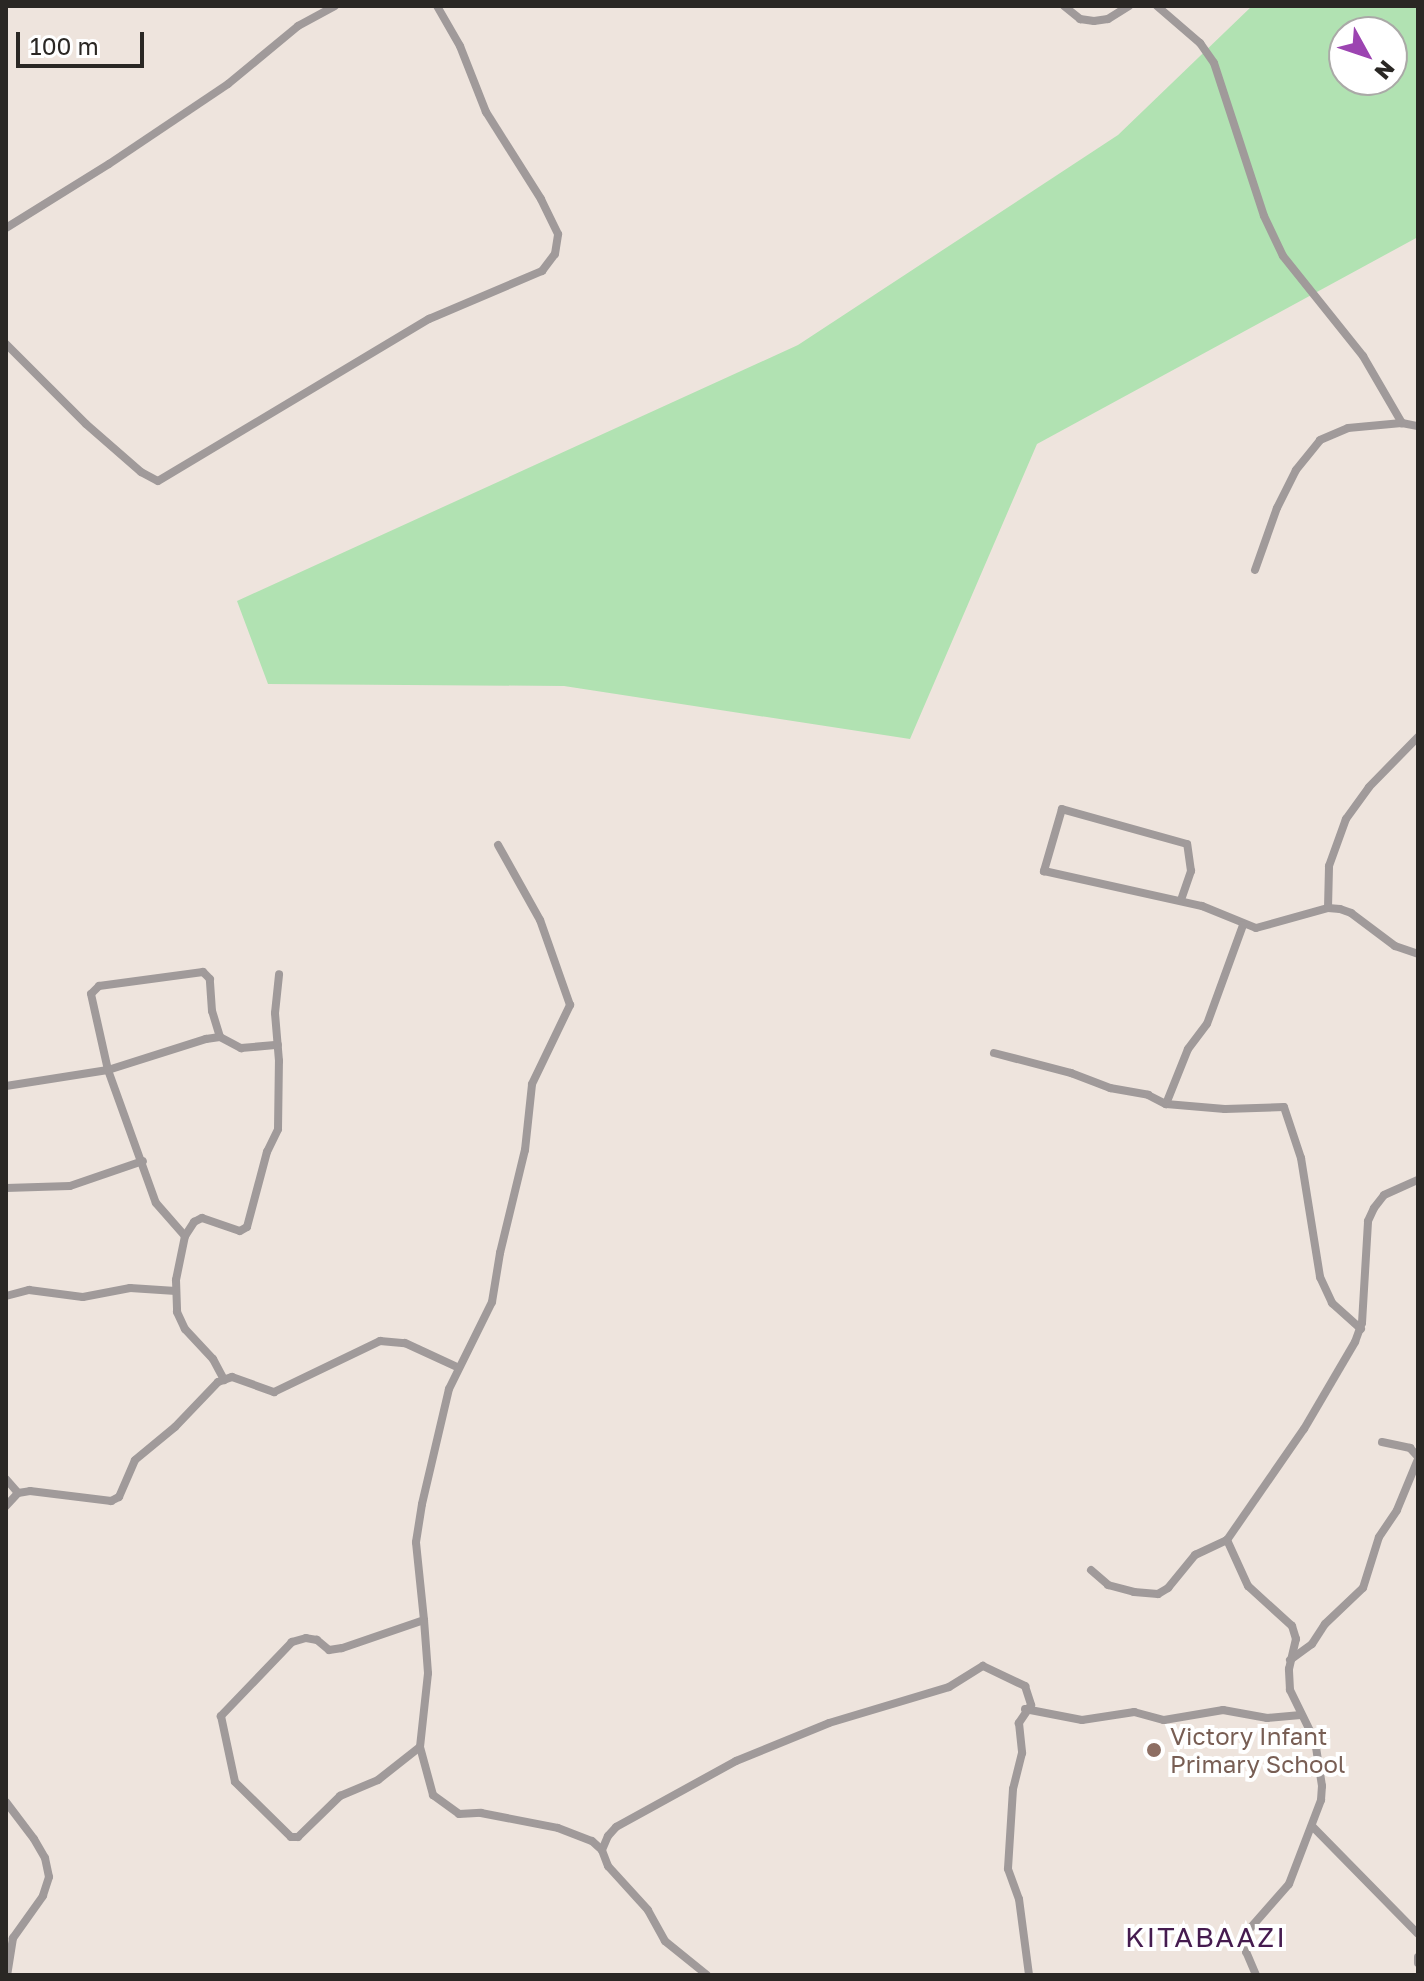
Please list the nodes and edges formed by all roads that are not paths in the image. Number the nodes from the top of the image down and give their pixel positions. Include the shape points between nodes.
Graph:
1 (335, 6) edge
2 (437, 6) edge
3 (1064, 6) edge
4 (1129, 6) edge
5 (1157, 6) edge
6 (6, 228) edge
7 (6, 344) edge
8 (1402, 423) junction
9 (1418, 426) edge
10 (1255, 570) dead end
11 (1418, 737) edge
12 (498, 845) dead end
13 (1181, 900) junction
14 (1328, 908) junction
15 (1243, 925) junction
16 (1418, 954) edge
17 (279, 974) dead end
18 (220, 1037) junction
19 (278, 1045) junction
20 (994, 1053) dead end
21 (108, 1070) junction
22 (6, 1086) edge
23 (1166, 1104) junction
24 (143, 1161) junction
25 (1418, 1180) edge
26 (6, 1188) edge
27 (185, 1236) junction
28 (176, 1291) junction
29 (6, 1296) edge
30 (1361, 1329) junction
31 (457, 1367) junction
32 (224, 1380) junction
33 (1382, 1442) dead end
34 (1418, 1458) edge
35 (6, 1479) edge
36 (18, 1493) junction
37 (6, 1506) edge
38 (1227, 1540) junction
39 (1091, 1570) dead end
40 (424, 1620) junction
41 (1290, 1660) junction
42 (1025, 1709) junction
43 (1301, 1715) junction
44 (420, 1747) junction
45 (6, 1802) edge
46 (1312, 1826) junction
47 (602, 1850) junction
48 (1418, 1934) edge
49 (7, 1975) edge
50 (707, 1975) edge
51 (1029, 1975) edge
52 (1256, 1975) edge

1 - 6 street via 298,26 228,84
2 - 7 street via 460,46 486,112 558,234 555,254 542,271 429,319 158,481 53,394
3 - 4 street via 1080,19 1094,21
5 - 8 street via 1209,54 1273,238 1363,356
8 - 9 street
8 - 10 street via 1348,428 1320,440 1296,470
11 - 14 street via 1346,819 1329,866
12 - 31 street via 540,920 570,1005 532,1084 525,1150 492,1302
13 - 13 street via 1044,871 1062,809 1187,844 1191,871
13 - 15 street
14 - 15 street via 1264,928
14 - 16 street via 1351,913 1395,946
15 - 23 street via 1207,1024 1188,1049
17 - 19 street
18 - 19 street via 241,1048
18 - 21 street
18 - 21 street via 210,979 203,972 99,986 91,994
19 - 27 street via 278,1129 247,1227 240,1231 202,1218
20 - 23 street
21 - 22 street
21 - 24 street
23 - 30 street via 1284,1107 1301,1158 1320,1277 1332,1303
24 - 26 street via 70,1186
24 - 27 street via 159,1210
25 - 30 street via 1384,1195 1368,1221
27 - 28 street
28 - 29 street via 130,1288 83,1297 29,1290
28 - 32 street via 185,1329 213,1359
30 - 38 street via 1304,1429
31 - 32 street via 405,1343 380,1341 274,1392 232,1377
31 - 40 street via 441,1413 416,1542
32 - 36 street via 135,1460 119,1497 111,1501
33 - 34 street via 1410,1448
34 - 41 street via 1397,1510 1379,1537 1363,1588 1312,1644
35 - 36 street
36 - 37 street
38 - 39 street via 1195,1555 1158,1594 1108,1585
38 - 41 street via 1248,1586 1292,1626 1296,1639
40 - 44 street via 428,1673
40 - 44 street via 342,1648 329,1650 306,1638 292,1642 227,1708 220,1722 235,1782 291,1837 298,1837 340,1796 378,1780
41 - 43 street via 1290,1690
42 - 43 street via 1082,1720 1134,1712 1164,1720 1223,1710 1267,1718
42 - 47 street via 1031,1705 1025,1686 983,1666 949,1687 829,1723 736,1761 616,1827
42 - 51 street via 1019,1723 1022,1753 1013,1789 1008,1869 1023,1921
43 - 46 street via 1315,1741 1321,1771 1321,1800
44 - 47 street via 433,1795 459,1814 481,1813 558,1828
45 - 49 street via 45,1858 49,1877 43,1896 13,1938
46 - 48 street
46 - 52 street via 1289,1884 1246,1933 1246,1952
47 - 50 street via 608,1866 648,1910 665,1941

